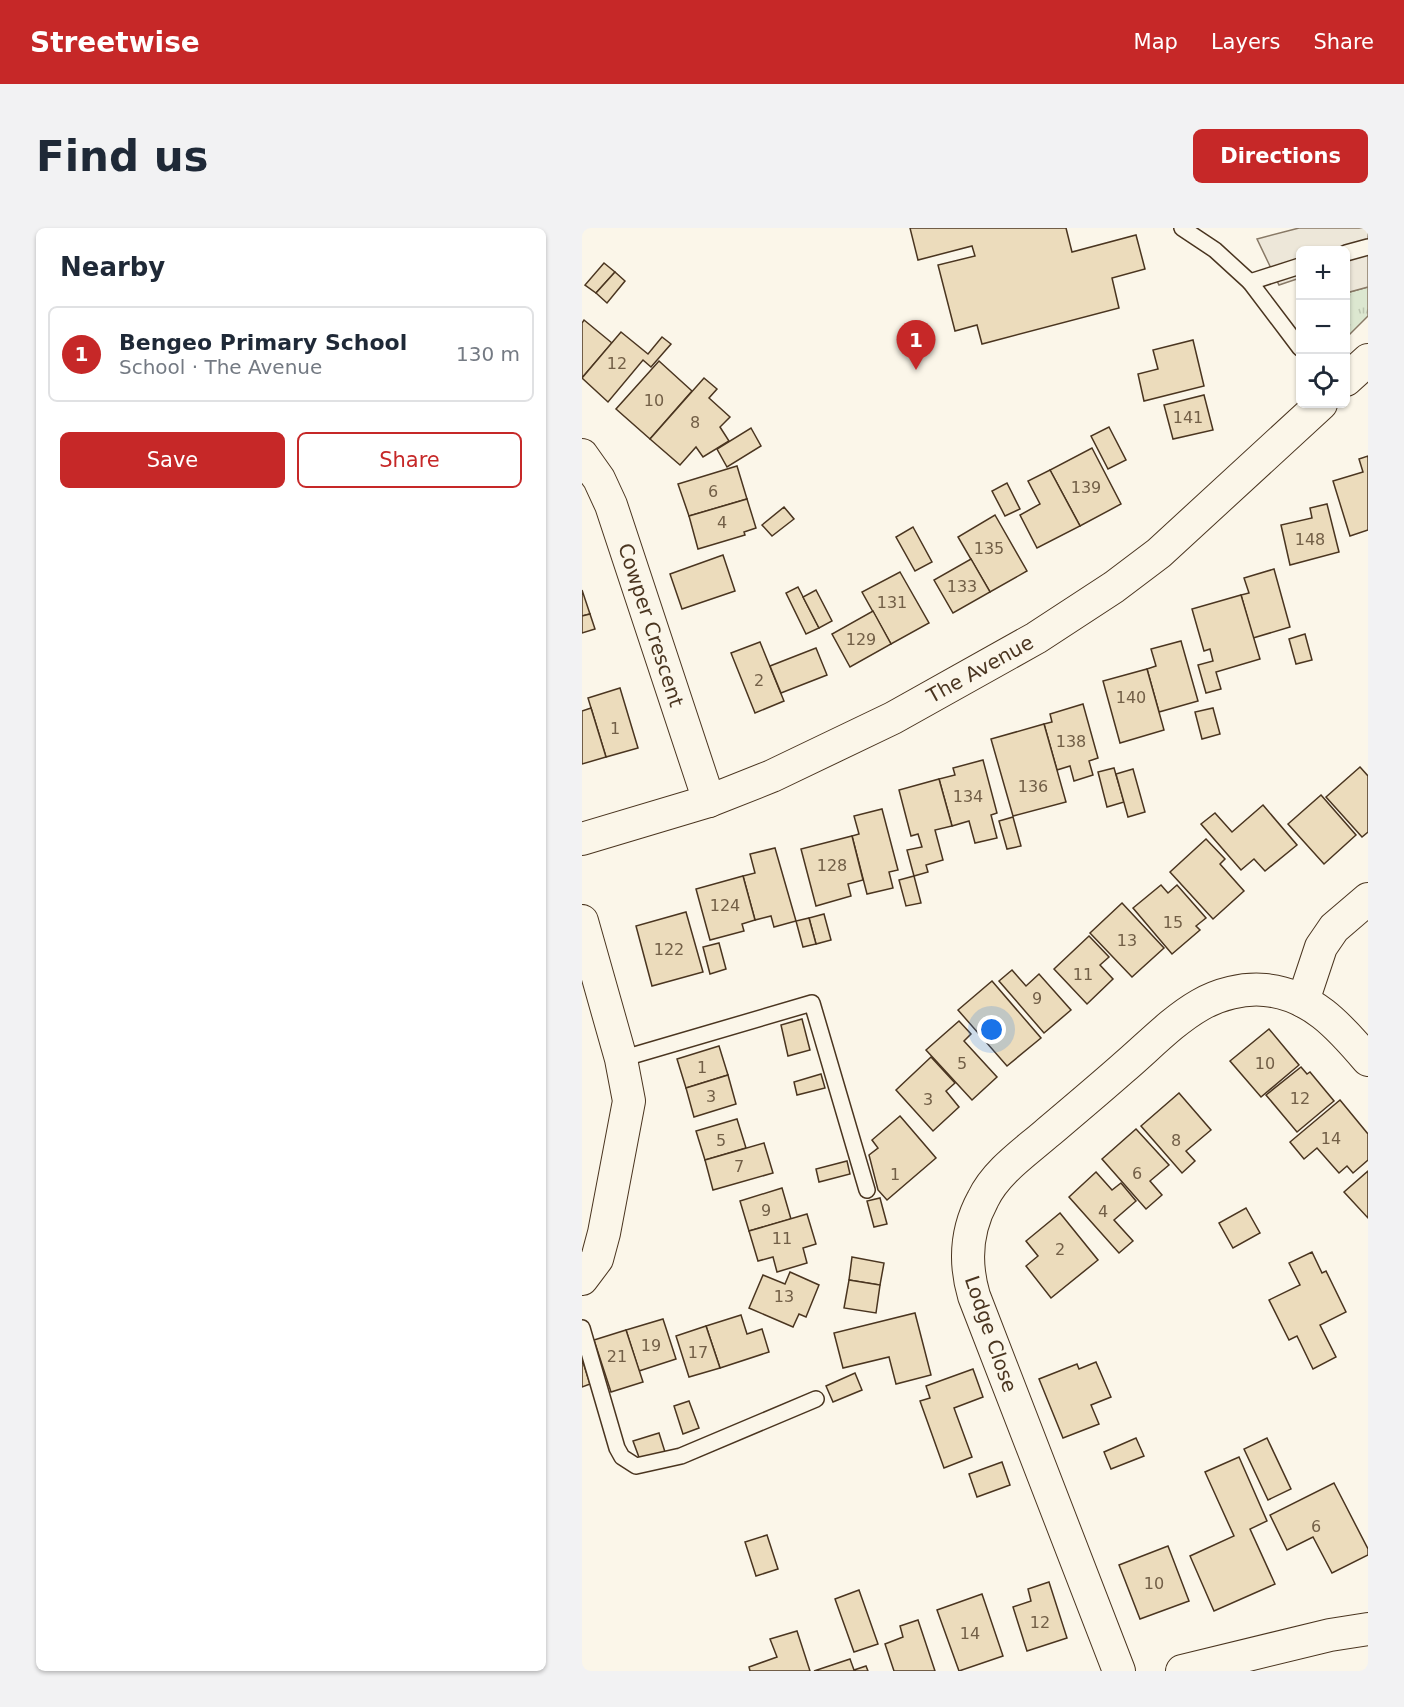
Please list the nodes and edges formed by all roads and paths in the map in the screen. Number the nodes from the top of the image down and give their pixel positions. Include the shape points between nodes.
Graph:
1 (1182, 228) edge
2 (1368, 247) edge
3 (1350, 252) edge
4 (1296, 267) edge
5 (1250, 282) junction
6 (1296, 343) edge
7 (1368, 360) edge
8 (1350, 376) edge
9 (1317, 408) edge
10 (582, 455) edge
11 (709, 801) junction
12 (582, 839) edge
13 (1368, 899) edge
14 (582, 921) edge
15 (1303, 1001) junction
16 (621, 1059) junction
17 (1368, 1060) edge
18 (867, 1190) dead end
19 (582, 1279) edge
20 (582, 1328) edge
21 (816, 1399) dead end
22 (1368, 1629) edge
23 (1119, 1671) edge
24 (1182, 1671) edge

1 - 5 lane via 1215,250
2 - 3 lane
4 - 5 lane
5 - 6 lane
7 - 8 street
9 - 11 street, The Avenue via 1159,553 1036,638 893,718 772,776
10 - 11 street, Cowper Crescent via 599,479 610,505
11 - 12 street, The Avenue
13 - 15 street via 1334,928 1321,947
14 - 16 street
15 - 17 street, Lodge Close via 1325,1013
15 - 23 street, Lodge Close via 1266,990 1248,990 1197,1006 1013,1162 984,1197 969,1234 968,1274 974,1296
16 - 18 lane via 812,1003
16 - 19 street via 628,1085 626,1122 597,1259
20 - 21 lane via 617,1448 622,1457 636,1466 681,1456
22 - 24 street

